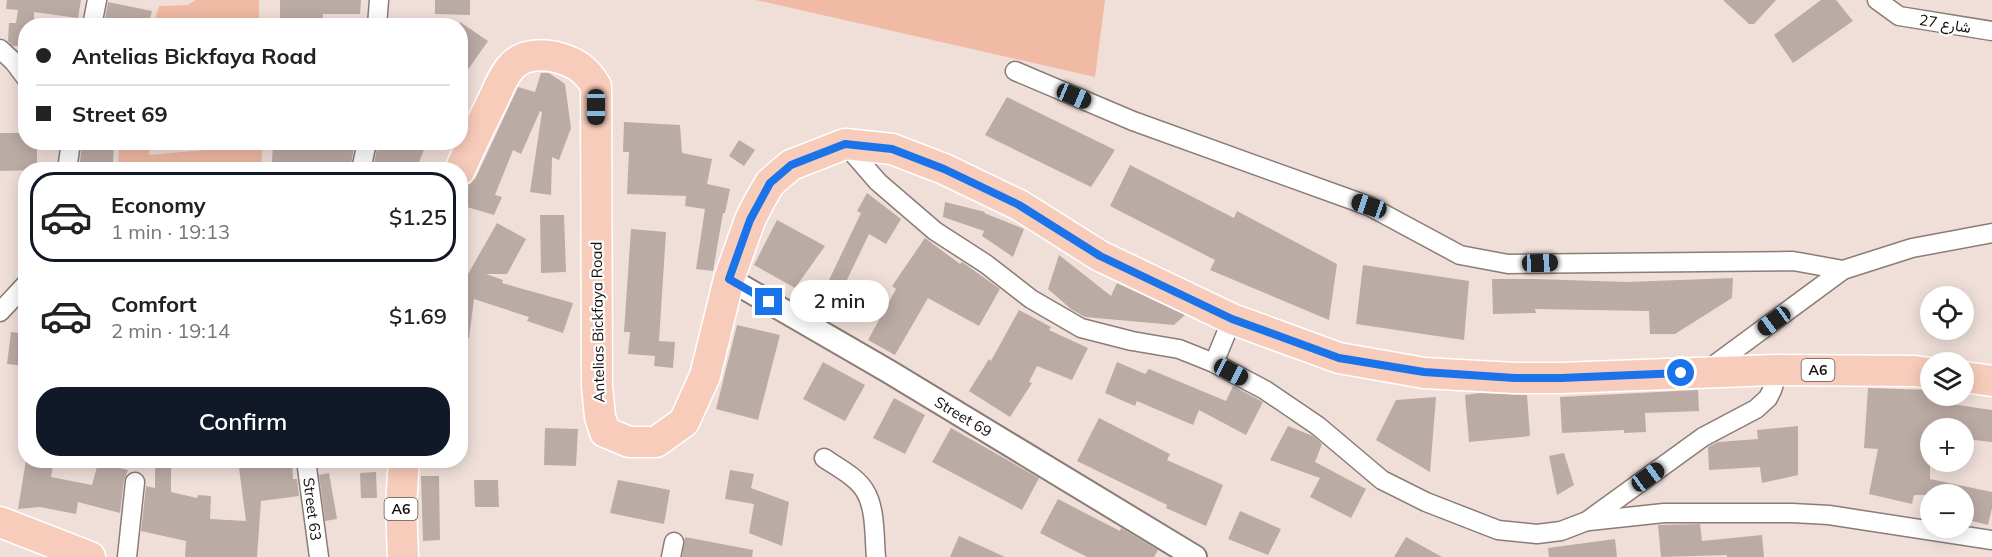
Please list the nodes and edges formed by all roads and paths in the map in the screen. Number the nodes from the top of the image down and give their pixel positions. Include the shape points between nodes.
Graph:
1 (96, 0) edge
2 (379, 0) edge
3 (1876, 0) edge
4 (93, 18) edge
5 (378, 18) edge
6 (1992, 32) edge
7 (0, 49) edge
8 (18, 66) edge
9 (1015, 71) dead end
10 (845, 144) junction
11 (464, 162) edge
12 (1992, 233) edge
13 (1843, 270) junction
14 (729, 279) junction
15 (18, 293) edge
16 (0, 312) edge
17 (1232, 319) junction
18 (1214, 363) junction
19 (1774, 370) junction
20 (1705, 372) junction
21 (1920, 372) edge
22 (1974, 378) edge
23 (1992, 381) edge
24 (824, 458) dead end
25 (307, 468) edge
26 (403, 468) edge
27 (135, 482) dead end
28 (1587, 521) junction
29 (0, 522) edge
30 (1992, 540) edge
31 (90, 557) edge
32 (127, 557) edge
33 (319, 557) edge
34 (403, 557) edge
35 (876, 557) edge
36 (1195, 557) edge

1 - 4 street
2 - 5 street
3 - 6 street, شارع 27 via 1899,16
7 - 8 street
9 - 13 street via 1133,121 1369,206 1460,255 1508,264 1793,261
10 - 14 highway, Antelias Bickfaya Road / A6 via 791,165 770,183 750,220
10 - 17 highway, Antelias Bickfaya Road / A6 via 892,149 944,169 1019,205 1100,256
10 - 18 street via 878,182 935,231 1031,300 1081,328 1179,349
11 - 14 highway, Antelias Bickfaya Road / A6 via 513,65 523,58 553,57 575,63 588,73 596,86 597,386 605,432 629,442 656,442 684,422 705,376
12 - 13 street via 1912,248
13 - 20 street
14 - 36 street, Street 69
15 - 16 street
17 - 18 street
17 - 20 highway, Antelias Bickfaya Road / A6 via 1339,358 1424,372 1561,378
18 - 28 street via 1265,390 1318,426 1382,480 1426,502 1498,530 1537,534 1561,531
19 - 20 highway, Antelias Bickfaya Road / A6
19 - 21 highway, Antelias Bickfaya Road / A6
19 - 28 street via 1772,390 1756,410 1703,437
22 - 23 highway
24 - 35 street via 866,491
25 - 33 street, Street 63
26 - 34 highway, A6
27 - 32 street
28 - 30 street via 1665,513 1792,513
29 - 31 highway

